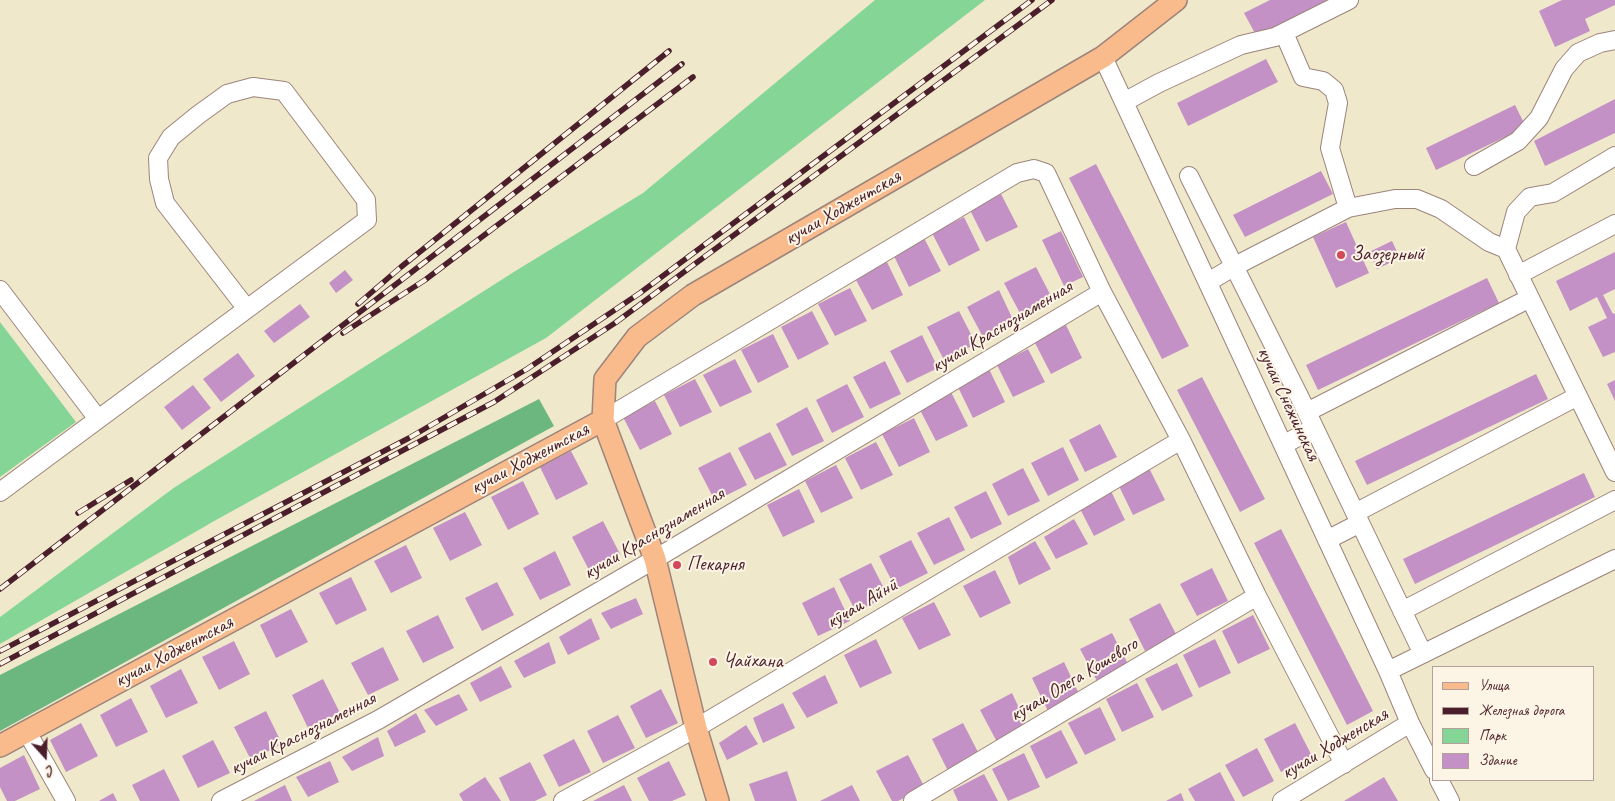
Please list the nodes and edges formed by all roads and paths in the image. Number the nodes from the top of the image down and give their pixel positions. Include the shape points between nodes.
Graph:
1 (1176, 0) edge
2 (1349, 0) edge
3 (1284, 33) junction
4 (1615, 40) edge
5 (1103, 57) junction
6 (1124, 102) junction
7 (1615, 156) edge
8 (1474, 166) dead end
9 (1189, 176) dead end
10 (1348, 208) junction
11 (1615, 224) edge
12 (1506, 249) junction
13 (1235, 266) junction
14 (1518, 275) junction
15 (1208, 282) junction
16 (0, 290) edge
17 (1102, 292) junction
18 (1530, 298) junction
19 (247, 309) junction
20 (1578, 396) junction
21 (98, 419) junction
22 (603, 420) junction
23 (1310, 420) junction
24 (1181, 440) junction
25 (1283, 445) junction
26 (1615, 472) edge
27 (0, 492) edge
28 (1615, 500) edge
29 (1358, 518) junction
30 (1327, 540) junction
31 (655, 559) junction
32 (1615, 559) edge
33 (1257, 596) junction
34 (1402, 611) junction
35 (1423, 654) junction
36 (1388, 671) junction
37 (1410, 723) junction
38 (696, 728) junction
39 (27, 732) junction
40 (0, 746) edge
41 (1344, 764) junction
42 (1432, 766) edge
43 (1440, 781) edge
44 (66, 801) edge
45 (221, 801) edge
46 (563, 801) edge
47 (718, 801) edge
48 (913, 801) edge
49 (1282, 801) edge
50 (1450, 801) edge

1 - 5 main road, кучаи Ходжентская
2 - 3 street
3 - 6 street via 1241,45
3 - 10 street via 1303,76 1323,81 1334,90 1338,103 1330,148
4 - 8 street via 1600,42 1578,53 1564,69 1539,118 1518,141
5 - 6 street, кучаи Снежинская
5 - 22 main road, кучаи Ходжентская via 693,295 637,337 606,379
6 - 15 street, кучаи Снежинская
7 - 12 street via 1553,193 1530,197 1516,212
9 - 13 street
10 - 12 street via 1394,199 1417,200 1441,209 1489,242
10 - 13 street
11 - 14 street
12 - 14 street
13 - 15 street
13 - 23 street
14 - 18 street
15 - 25 street, кучаи Снежинская
16 - 21 street
17 - 22 street via 1046,173 1034,169 1017,173
17 - 24 street
17 - 31 street, кучаи Краснознаменная
18 - 20 street
18 - 23 street
19 - 19 street via 367,220 366,200 284,91 253,87 226,94 198,114 171,137 158,158 158,179 165,203
19 - 21 street
20 - 26 street
20 - 29 street
21 - 27 street
22 - 31 main road
22 - 39 main road, кучаи Ходжентская
23 - 25 street
23 - 29 street
24 - 33 street
24 - 38 street, кӯчаи Айнӣ
25 - 30 street, кучаи Снежинская
28 - 34 street
29 - 30 street
29 - 34 street
30 - 36 street, кучаи Снежинская
31 - 38 main road
31 - 45 street, кучаи Краснознаменная via 378,720
32 - 35 street
33 - 41 street
33 - 48 street, кӯчаи Олега Кошевого
34 - 35 street
35 - 36 street
36 - 37 street, кучаи Снежинская
37 - 41 street, кучаи Ходженская
37 - 42 street, кучаи Снежинская
38 - 46 street, кӯчаи Айнӣ
38 - 47 main road
39 - 40 main road, кучаи Ходжентская
39 - 44 street
41 - 49 street, кучаи Ходженская
43 - 50 street

